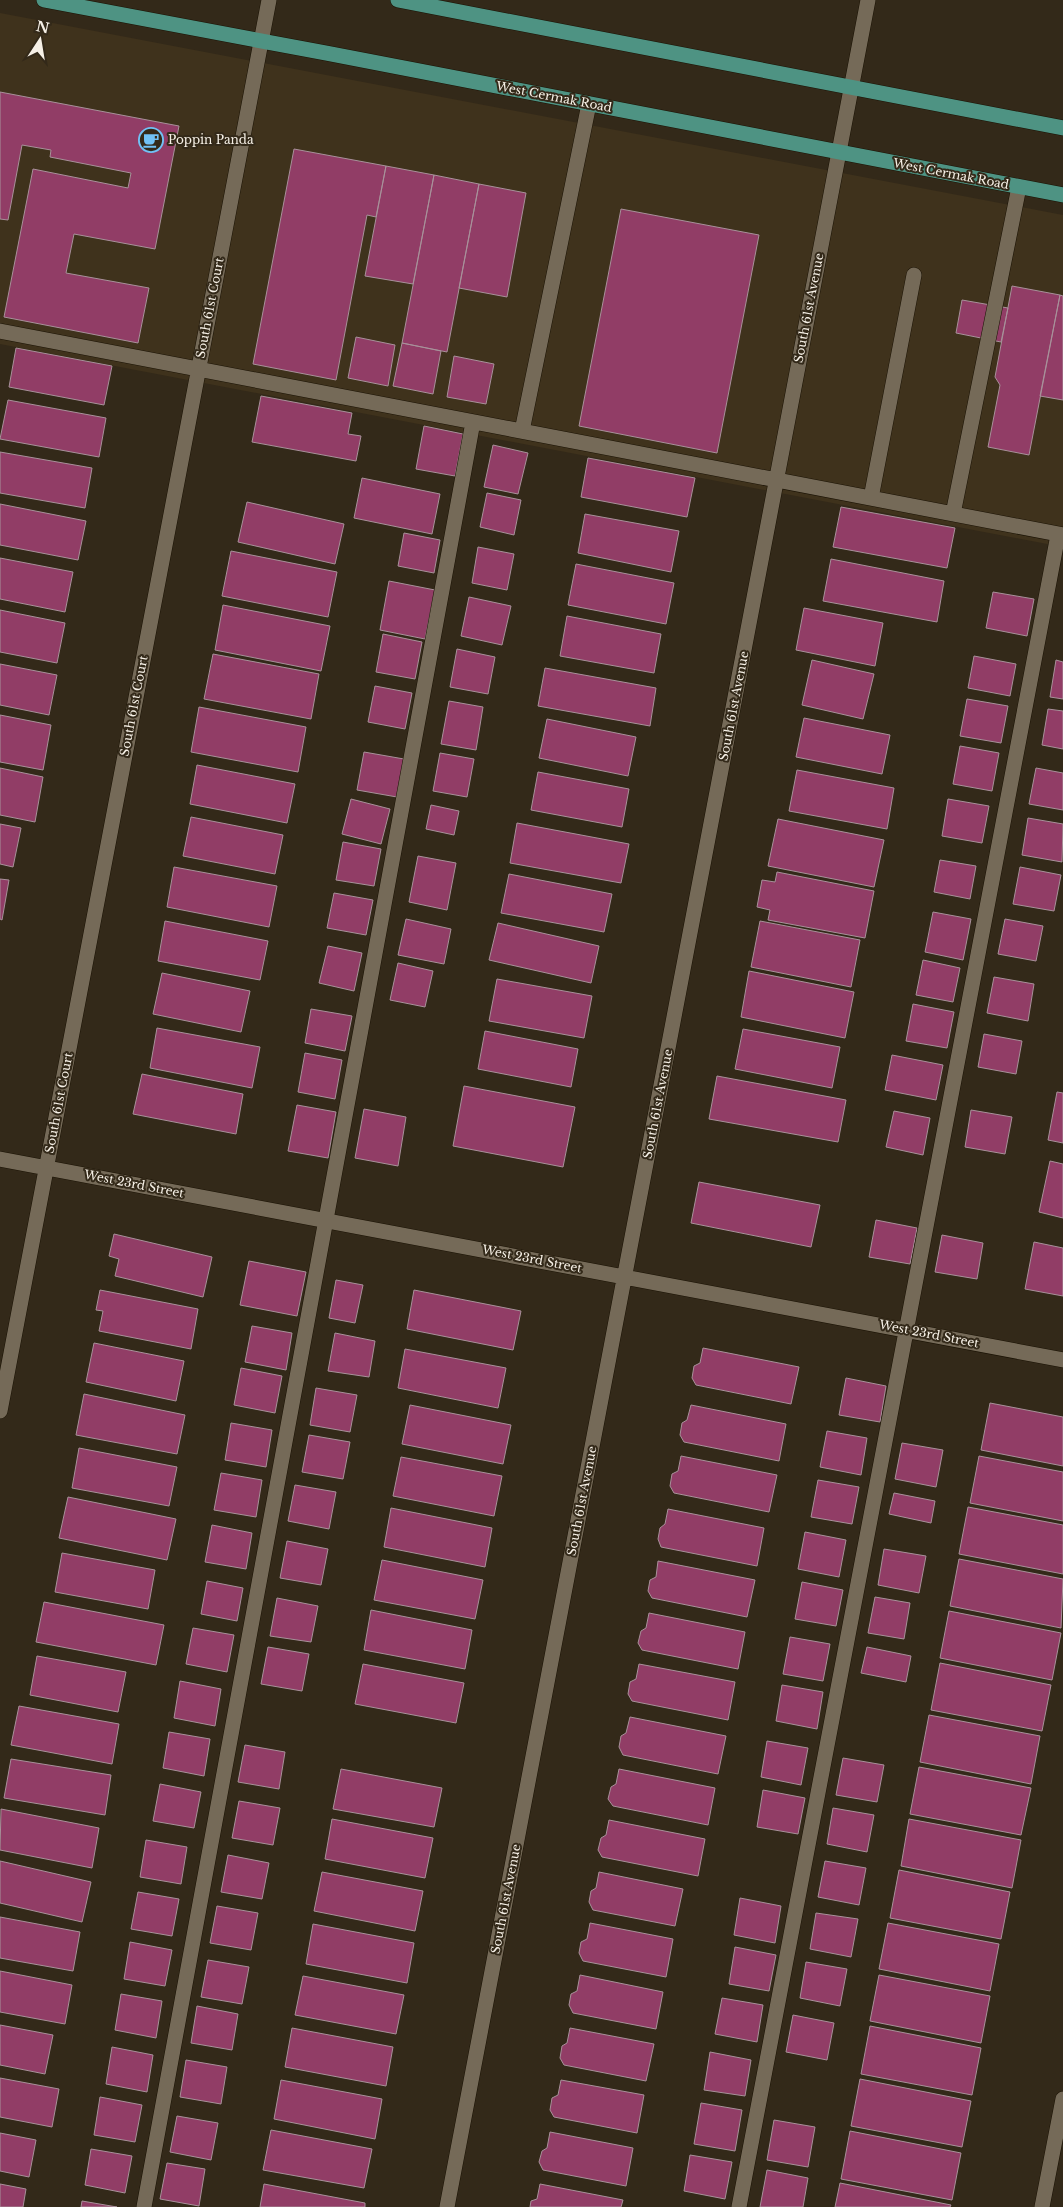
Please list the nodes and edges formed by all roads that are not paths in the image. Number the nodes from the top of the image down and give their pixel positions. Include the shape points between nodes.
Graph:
1 (44, 0) edge
2 (269, 0) edge
3 (398, 0) edge
4 (868, 0) edge
5 (262, 40) junction
6 (851, 88) junction
7 (588, 104) junction
8 (1063, 128) edge
9 (839, 153) junction
10 (1019, 187) junction
11 (1063, 195) edge
12 (914, 275) dead end
13 (0, 331) edge
14 (199, 369) junction
15 (473, 422) junction
16 (522, 431) junction
17 (777, 480) junction
18 (871, 498) junction
19 (953, 514) junction
20 (1061, 535) edge
21 (0, 1159) edge
22 (46, 1168) junction
23 (326, 1220) junction
24 (624, 1277) junction
25 (906, 1330) junction
26 (1063, 1360) edge
27 (0, 1411) edge
28 (1063, 2099) edge
29 (144, 2207) edge
30 (447, 2207) edge
31 (739, 2207) edge
32 (1042, 2207) edge

1 - 5 main road, West Cermak Road
2 - 5 street, South 61st Court
3 - 6 main road
4 - 6 street, South 61st Avenue
5 - 7 main road, West Cermak Road
5 - 14 street, South 61st Court
6 - 8 main road
6 - 9 street, South 61st Avenue
7 - 9 main road, West Cermak Road
7 - 16 street
9 - 10 main road, West Cermak Road
9 - 17 street, South 61st Avenue
10 - 11 main road, West Cermak Road
10 - 19 street
12 - 18 street
13 - 14 street
14 - 15 street
14 - 22 street, South 61st Court
15 - 16 street
15 - 23 street
16 - 17 street
17 - 18 street
17 - 24 street, South 61st Avenue
18 - 19 street
19 - 20 street
20 - 25 street
21 - 22 street, West 23rd Street
22 - 23 street, West 23rd Street
22 - 27 street, South 61st Court
23 - 24 street, West 23rd Street
23 - 29 street
24 - 25 street, West 23rd Street
24 - 30 street, South 61st Avenue
25 - 26 street, West 23rd Street
25 - 31 street
28 - 32 street

